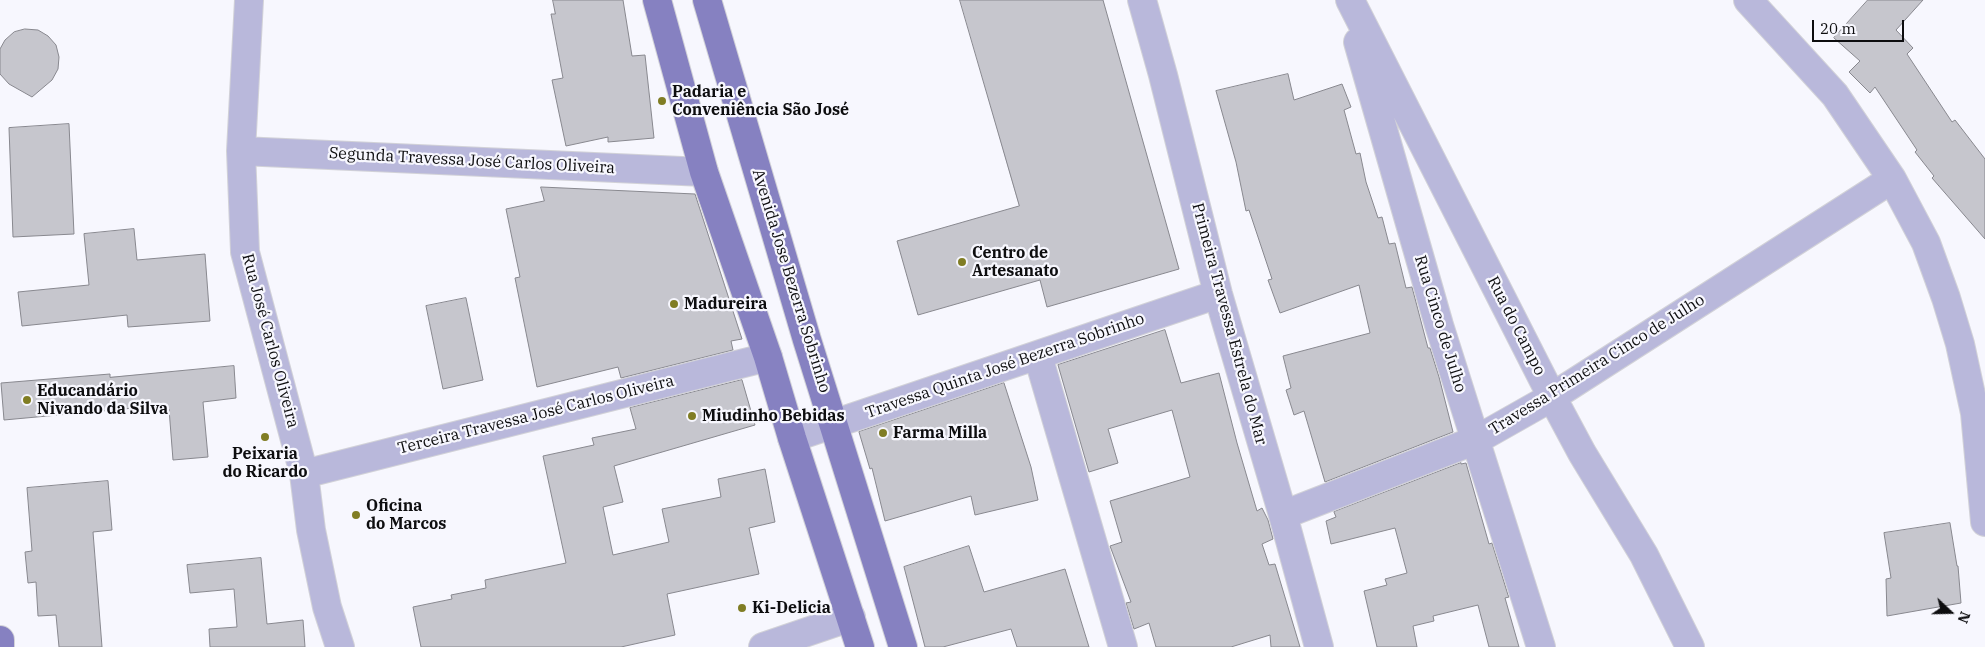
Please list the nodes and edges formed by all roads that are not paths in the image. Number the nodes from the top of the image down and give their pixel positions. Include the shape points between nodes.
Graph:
1 (249, 0) edge
2 (657, 0) edge
3 (707, 0) edge
4 (1142, 0) edge
5 (1346, 0) edge
6 (1350, 0) edge
7 (1748, 0) edge
8 (241, 151) junction
9 (704, 172) junction
10 (1892, 179) junction
11 (1218, 294) junction
12 (768, 356) junction
13 (1038, 356) junction
14 (1552, 397) junction
15 (834, 423) junction
16 (792, 438) junction
17 (1476, 440) junction
18 (304, 474) junction
19 (1283, 515) junction
20 (1985, 522) edge
21 (851, 617) junction
22 (0, 640) edge
23 (0, 647) edge
24 (340, 647) edge
25 (764, 647) edge
26 (860, 647) edge
27 (904, 647) edge
28 (1123, 647) edge
29 (1319, 647) edge
30 (1541, 647) edge
31 (1690, 647) edge

1 - 8 street, Rua José Carlos Oliveira
2 - 9 main road
3 - 15 main road, Avenida Jose Bezerra Sobrinho
4 - 11 street, Primeira Travessa Estrela do Mar
5 - 17 street, Rua Cinco de Julho via 1439,324
6 - 14 street, Rua do Campo
7 - 10 street via 1835,95
8 - 9 street, Segunda Travessa José Carlos Oliveira
8 - 18 street, Rua José Carlos Oliveira via 246,252
9 - 12 main road
10 - 14 street, Travessa Primeira Cinco de Julho
10 - 20 street via 1926,243 1960,344 1975,413
11 - 13 street, Travessa Quinta José Bezerra Sobrinho
11 - 19 street, Primeira Travessa Estrela do Mar
12 - 16 main road
12 - 18 street, Terceira Travessa José Carlos Oliveira
13 - 15 street, Travessa Quinta José Bezerra Sobrinho
13 - 28 street
14 - 17 street, Travessa Primeira Cinco de Julho
14 - 31 street, Rua do Campo via 1644,556
15 - 16 street, Travessa Quinta José Bezerra Sobrinho
15 - 27 main road, Avenida Jose Bezerra Sobrinho
16 - 21 main road
17 - 19 street, Travessa Primeira Cinco de Julho
17 - 30 street, Rua Cinco de Julho
18 - 24 street, Rua José Carlos Oliveira via 313,540 327,607
19 - 29 street, Primeira Travessa Estrela do Mar
21 - 25 street
21 - 26 main road
22 - 23 main road

